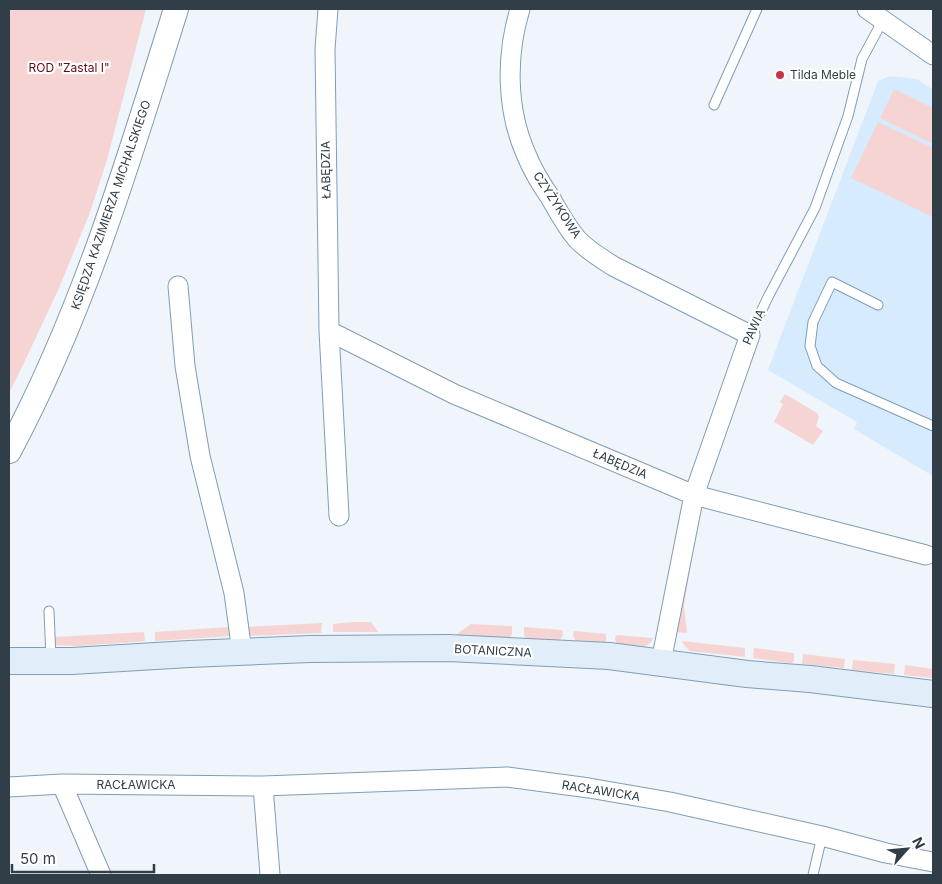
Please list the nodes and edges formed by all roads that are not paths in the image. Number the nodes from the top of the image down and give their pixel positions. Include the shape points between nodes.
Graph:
1 (176, 9) edge
2 (328, 9) edge
3 (520, 9) edge
4 (757, 9) edge
5 (867, 9) edge
6 (887, 15) edge
7 (933, 55) edge
8 (714, 105) dead end
9 (178, 286) dead end
10 (878, 305) dead end
11 (329, 331) junction
12 (750, 336) junction
13 (933, 426) edge
14 (9, 450) edge
15 (694, 495) junction
16 (339, 516) dead end
17 (926, 555) dead end
18 (49, 611) dead end
19 (9, 646) edge
20 (242, 652) junction
21 (9, 661) edge
22 (51, 661) junction
23 (661, 662) junction
24 (933, 694) edge
25 (62, 784) junction
26 (9, 786) edge
27 (263, 786) junction
28 (822, 836) junction
29 (933, 862) edge
30 (101, 875) edge
31 (270, 875) edge
32 (813, 875) edge

1 - 14 street, KSIĘDZA KAZIMIERZA MICHALSKIEGO via 91,266 52,361
2 - 11 street, ŁABĘDZIA via 325,49
3 - 12 street, CZYŻYKOWA via 510,55 515,121 525,154 577,239 613,266
4 - 8 lane
5 - 6 street
6 - 7 street
6 - 12 lane, PAWIA via 862,59 848,116 815,208
9 - 20 street via 185,366 200,456 234,594
10 - 13 lane via 832,282 813,322 810,346 817,366 836,383
11 - 15 street, ŁABĘDZIA via 454,394
11 - 16 street, ŁABĘDZIA
12 - 15 street, PAWIA
15 - 17 street, ŁABĘDZIA
15 - 23 street, PAWIA
18 - 22 lane
19 - 22 main road, BOTANICZNA
20 - 22 main road, BOTANICZNA
20 - 23 main road, BOTANICZNA via 448,648 609,656
21 - 22 main road, BOTANICZNA
23 - 24 main road, BOTANICZNA
25 - 26 street, RACŁAWICKA
25 - 27 street, RACŁAWICKA
25 - 30 street
27 - 28 street, RACŁAWICKA via 507,777 670,802
27 - 31 street
28 - 29 street, RACŁAWICKA
28 - 32 lane

